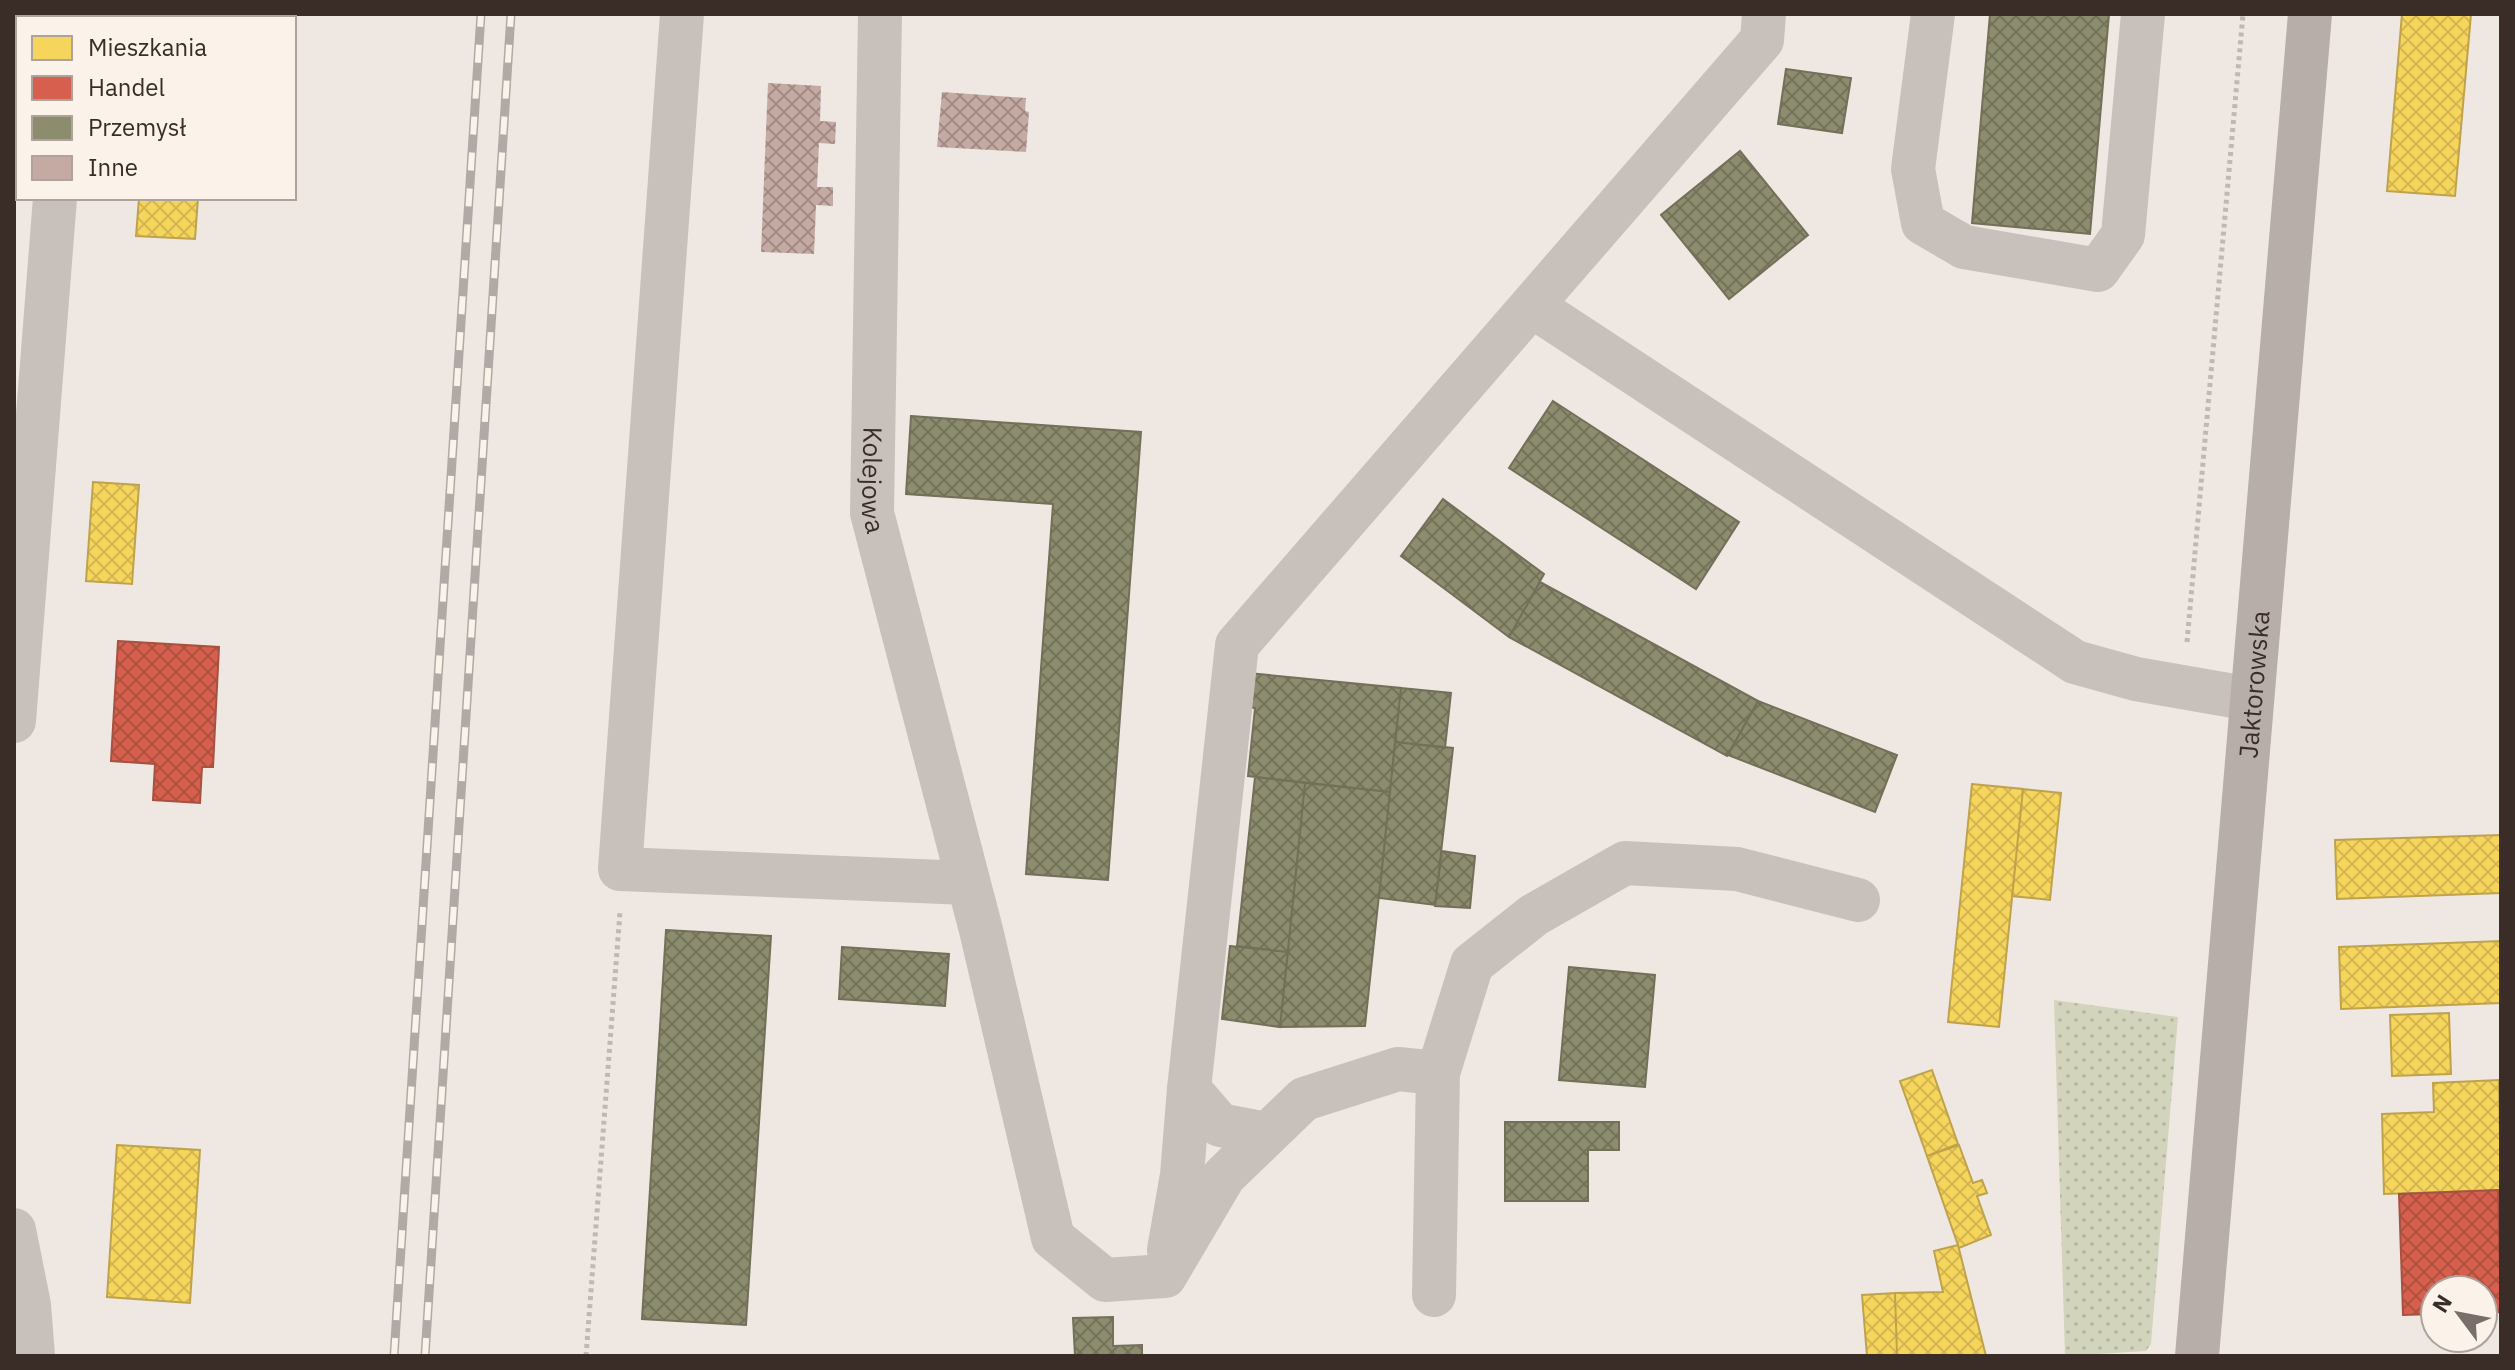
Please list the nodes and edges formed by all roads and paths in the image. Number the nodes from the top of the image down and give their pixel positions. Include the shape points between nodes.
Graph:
1 (682, 14) edge
2 (880, 14) edge
3 (1764, 14) edge
4 (1933, 14) edge
5 (2143, 14) edge
6 (2243, 14) edge
7 (2310, 14) edge
8 (54, 200) edge
9 (33, 259) edge
10 (1532, 306) junction
11 (2182, 687) junction
12 (2251, 699) junction
13 (14, 721) edge
14 (968, 883) junction
15 (1858, 900) dead end
16 (620, 907) dead end
17 (1438, 1073) junction
18 (1189, 1089) junction
19 (1267, 1134) junction
20 (14, 1230) edge
21 (1165, 1276) junction
22 (1434, 1295) dead end
23 (33, 1356) edge
24 (586, 1356) edge
25 (2197, 1356) edge

1 - 14 street via 620,869
2 - 14 street, Kolejowa via 872,513
3 - 10 street via 1762,40
4 - 5 street via 1913,169 1923,223 1964,247 2098,270 2123,235
6 - 11 path
7 - 12 main road, Jaktorowska
8 - 9 street
9 - 13 street
10 - 11 street via 2075,662
10 - 18 street via 1237,645
11 - 12 street
12 - 25 main road, Jaktorowska
14 - 21 street, Kolejowa via 1053,1238 1105,1280
15 - 17 street via 1737,869 1625,863 1534,915 1472,964
16 - 24 path
17 - 19 street via 1398,1069 1304,1099
17 - 22 street
18 - 19 street via 1220,1125
18 - 21 street via 1182,1175
19 - 21 street via 1224,1176
20 - 23 street

